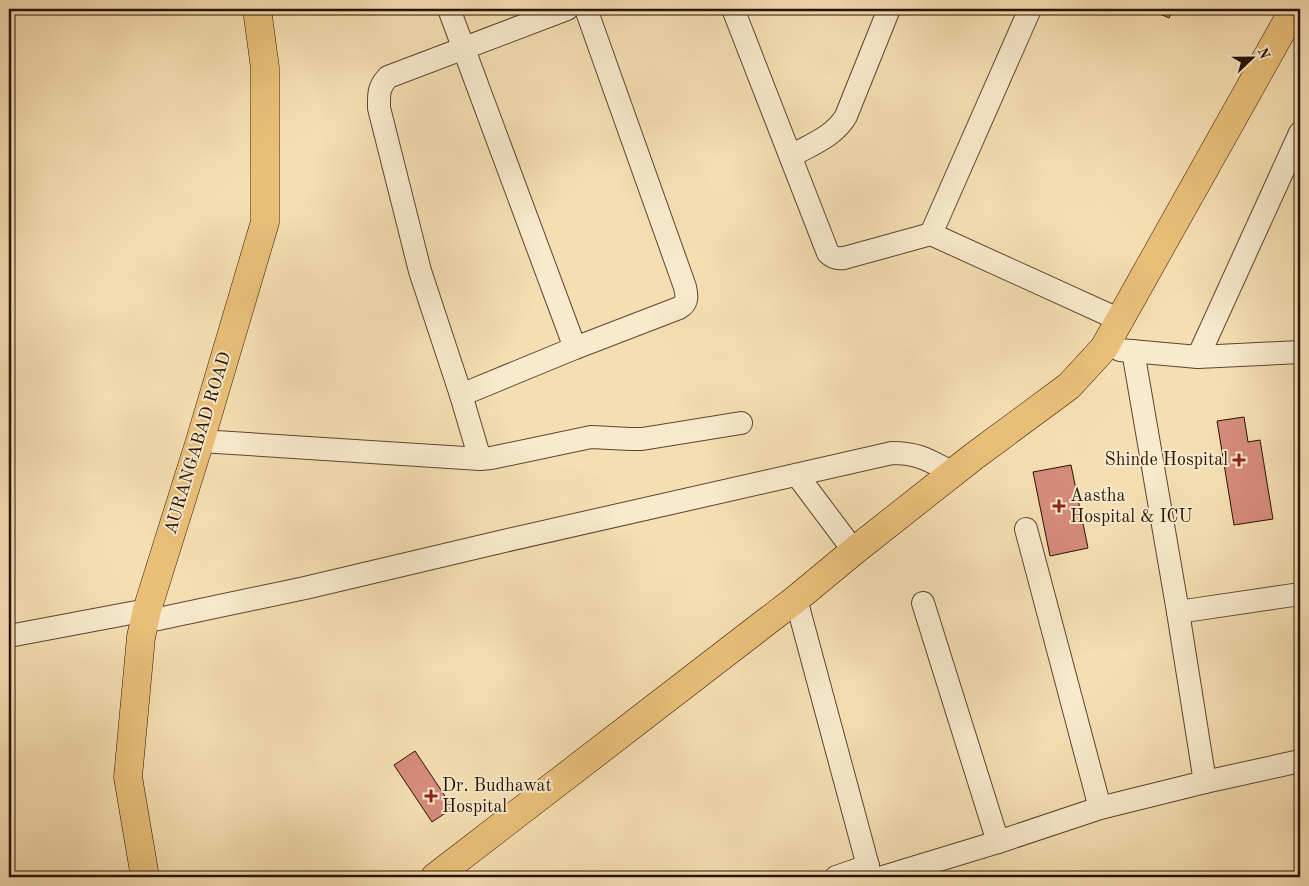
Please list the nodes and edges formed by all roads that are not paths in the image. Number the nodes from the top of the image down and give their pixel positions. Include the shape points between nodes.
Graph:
1 (449, 9) edge
2 (567, 9) edge
3 (586, 9) edge
4 (733, 9) edge
5 (889, 9) edge
6 (1030, 9) edge
7 (1294, 9) edge
8 (258, 12) edge
9 (463, 48) junction
10 (1300, 133) edge
11 (790, 156) junction
12 (931, 234) junction
13 (1120, 320) junction
14 (575, 348) junction
15 (1104, 348) junction
16 (1133, 351) junction
17 (1300, 352) edge
18 (1198, 357) junction
19 (461, 395) junction
20 (741, 423) dead end
21 (200, 441) junction
22 (480, 459) junction
23 (953, 473) junction
24 (797, 475) junction
25 (1026, 529) dead end
26 (854, 551) junction
27 (1300, 594) edge
28 (796, 599) junction
29 (923, 603) dead end
30 (1178, 612) junction
31 (145, 616) junction
32 (9, 636) edge
33 (1300, 761) edge
34 (1204, 782) junction
35 (1100, 808) junction
36 (998, 842) junction
37 (873, 873) edge
38 (145, 877) edge
39 (435, 877) edge
40 (836, 877) edge

1 - 9 street
2 - 9 street
3 - 14 street via 687,293 684,305 679,308
4 - 11 street
5 - 11 street via 842,123 830,134
6 - 12 street
7 - 13 main road
8 - 21 main road, AURANGABAD ROAD via 265,68 264,222
9 - 14 street
9 - 19 street via 388,78 382,83 379,93 420,271
10 - 18 street
11 - 12 street via 832,257 844,258
12 - 13 street
13 - 15 main road
14 - 19 street
15 - 16 street
15 - 23 main road via 1069,386
16 - 18 street
16 - 30 street
17 - 18 street
19 - 22 street
20 - 22 street via 642,439 591,438
21 - 22 street
21 - 31 main road, AURANGABAD ROAD
23 - 24 street via 920,456 892,453
23 - 26 main road
24 - 26 street
24 - 31 street via 305,588
25 - 35 street
26 - 28 main road
27 - 30 street
28 - 37 street
28 - 39 main road
29 - 36 street
30 - 34 street
31 - 32 street
31 - 38 main road, AURANGABAD ROAD via 128,777
33 - 34 street
34 - 35 street
35 - 36 street
36 - 37 street
37 - 40 street

